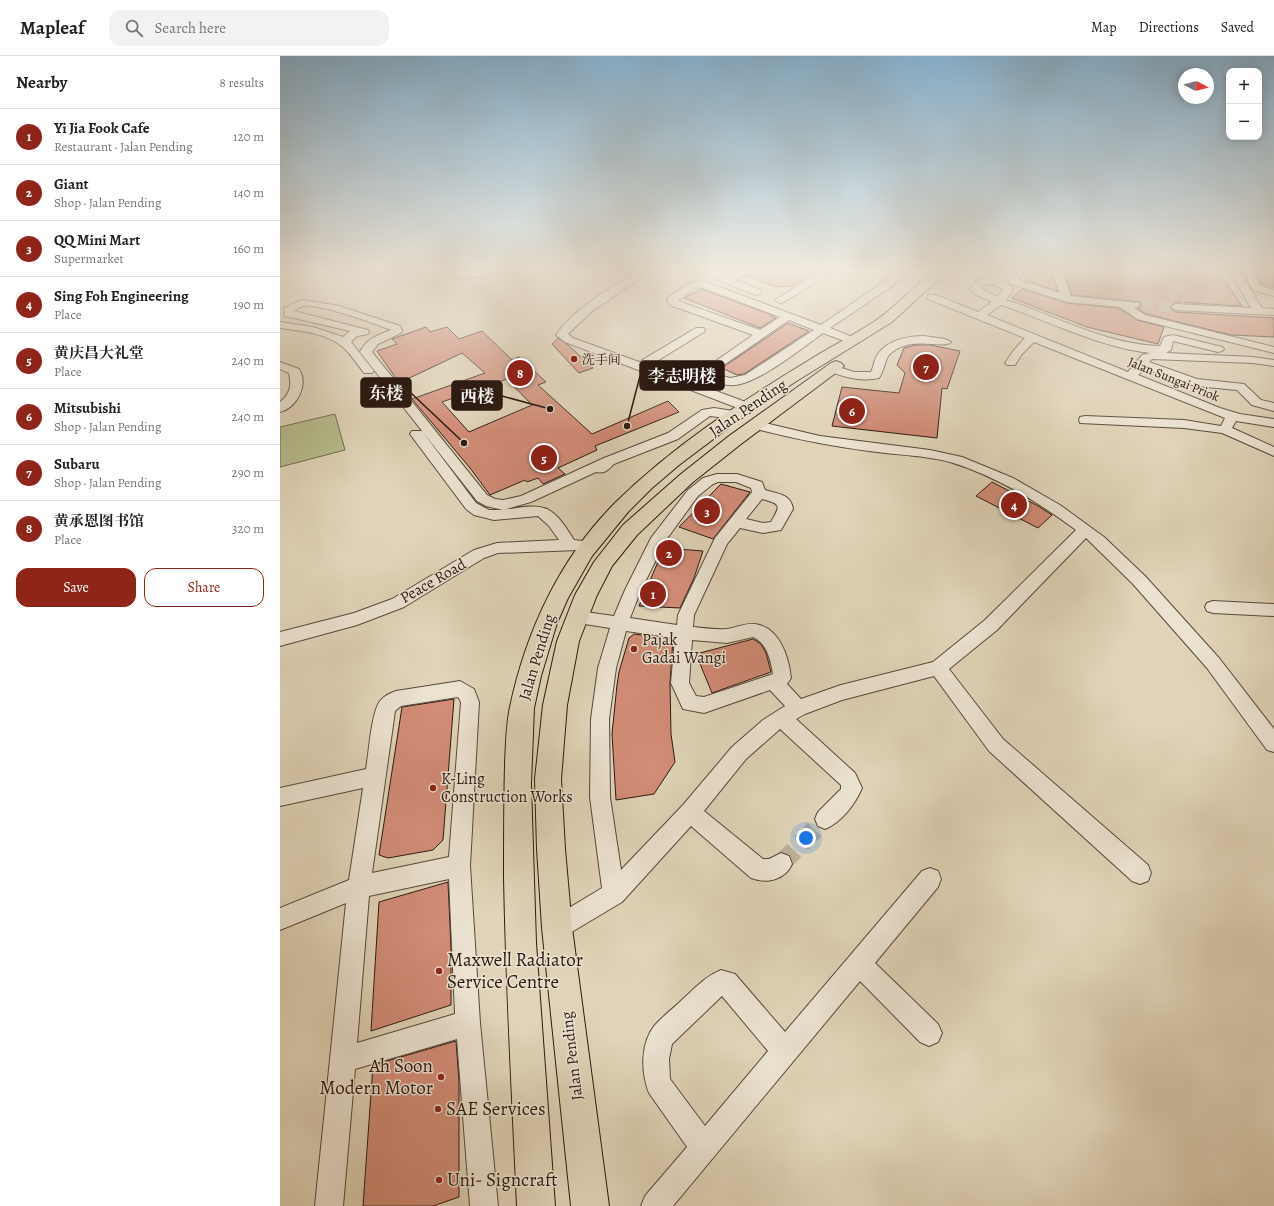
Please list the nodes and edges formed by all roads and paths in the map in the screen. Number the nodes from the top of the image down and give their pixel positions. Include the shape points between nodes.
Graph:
1 (334, 324) edge
2 (384, 324) edge
3 (572, 324) edge
4 (732, 324) edge
5 (774, 324) edge
6 (814, 324) edge
7 (830, 324) edge
8 (881, 324) edge
9 (896, 324) edge
10 (998, 324) edge
11 (1061, 324) edge
12 (1168, 324) tunnel mouth
13 (280, 325) edge
14 (823, 329) junction
15 (700, 330) dead end
16 (364, 332) junction
17 (1086, 333) junction
18 (761, 334) junction
19 (1032, 338) junction
20 (1103, 339) junction
21 (851, 340) junction
22 (945, 342) dead end
23 (370, 344) junction
24 (347, 345) junction
25 (1218, 349) dead end
26 (1274, 350) edge
27 (1065, 351) junction
28 (1082, 358) junction
29 (1011, 363) dead end
30 (1274, 363) edge
31 (1142, 364) junction
32 (280, 366) edge
33 (640, 367) junction
34 (832, 369) junction
35 (704, 374) junction
36 (1130, 377) junction
37 (685, 385) junction
38 (280, 408) edge
39 (1274, 408) edge
40 (746, 416) junction
41 (1232, 416) junction
42 (1086, 420) dead end
43 (1274, 423) edge
44 (1225, 430) junction
45 (1274, 452) edge
46 (609, 461) junction
47 (694, 483) junction
48 (759, 493) junction
49 (542, 512) junction
50 (737, 522) junction
51 (1084, 530) junction
52 (579, 545) junction
53 (1213, 607) dead end
54 (1274, 610) edge
55 (578, 617) junction
56 (620, 623) junction
57 (683, 634) junction
58 (280, 638) edge
59 (938, 668) junction
60 (774, 682) junction
61 (798, 708) junction
62 (781, 718) junction
63 (1274, 744) edge
64 (375, 776) junction
65 (280, 797) edge
66 (690, 812) junction
67 (825, 819) tunnel mouth
68 (781, 864) tunnel mouth
69 (459, 866) junction
70 (1140, 873) dead end
71 (930, 879) dead end
72 (359, 887) junction
73 (614, 894) junction
74 (280, 919) edge
75 (557, 928) junction
76 (859, 964) junction
77 (468, 1023) junction
78 (929, 1033) dead end
79 (785, 1051) junction
80 (342, 1060) junction
81 (704, 1148) junction
82 (329, 1206) edge
83 (484, 1206) edge
84 (536, 1206) edge
85 (590, 1206) edge
86 (655, 1206) edge

1 - 16 street
2 - 23 street via 396,328 396,331
3 - 33 street via 562,335 565,338
4 - 18 street
5 - 18 street
6 - 14 street
7 - 14 street
8 - 21 main road, Jalan Pending
9 - 34 main road, Jalan Pending
10 - 19 street, Jalan Sungai Priok
11 - 17 street
12 - 26 street
13 - 24 street via 303,328
14 - 21 street
14 - 35 street via 744,381 721,381
15 - 33 street
16 - 23 street via 370,336
16 - 24 street via 354,333
17 - 20 street
17 - 27 street
18 - 35 street
19 - 27 street, Jalan Sungai Priok
19 - 29 street
20 - 25 street via 1151,351 1165,350 1168,339 1173,338
20 - 28 street
21 - 40 main road, Jalan Pending
22 - 34 street via 906,340 883,355 875,375 853,376
23 - 24 street via 360,349
23 - 46 street via 366,352 482,498 491,503 503,506 526,499
24 - 49 street via 471,506 480,513 497,516 529,511
27 - 28 street, Jalan Sungai Priok
28 - 36 street, Jalan Sungai Priok
30 - 31 street via 1152,356 1146,358
31 - 36 street
31 - 39 street via 1195,382 1240,387 1256,404
32 - 38 street via 295,371 298,384 295,395
33 - 37 street
34 - 40 main road, Jalan Pending
35 - 37 street
36 - 41 street, Jalan Sungai Priok
37 - 40 street
40 - 46 street via 706,413 673,436
40 - 47 main road, Jalan Pending
40 - 51 street via 783,432 816,439 956,460 1020,487 1052,505
40 - 52 main road, Jalan Pending via 665,468
41 - 43 street, Jalan Sungai Priok
41 - 44 street
42 - 44 street via 1184,424
44 - 45 street
46 - 49 street via 601,469 545,501
47 - 48 street via 717,478 737,478 757,485
47 - 55 main road, Jalan Pending via 630,530 604,562 586,595
47 - 56 street via 693,493 659,538
48 - 50 street
48 - 50 street via 785,502 786,508 776,526 763,528
49 - 52 street
50 - 57 street via 720,542 706,568 686,616
51 - 59 street via 992,625
51 - 63 street via 1139,580 1212,663
52 - 58 street, Peace Road via 497,548 479,554 398,603 357,619
52 - 84 main road, Jalan Pending via 573,568 552,608 538,645 522,705 517,782 519,912
53 - 54 street
55 - 56 street
55 - 75 main road, Jalan Pending via 568,641 555,706 548,779
56 - 57 street
56 - 73 street via 607,668 600,719 600,797
57 - 60 street via 729,637 753,630 763,634 776,651 781,664 782,678
57 - 60 street via 680,683 690,703 704,705
59 - 61 street via 841,693
59 - 70 street via 996,745
60 - 61 street
61 - 62 street
62 - 66 street via 739,753
62 - 67 street via 848,778 852,788 848,796
64 - 65 street
64 - 69 street via 384,715 388,706 396,699 460,689 468,694 470,702
64 - 72 street
66 - 68 street via 758,870 771,870
66 - 73 street
69 - 72 street
69 - 77 street
71 - 76 street
72 - 74 street
72 - 80 street
73 - 75 street
75 - 85 main road, Jalan Pending
76 - 78 street
76 - 79 street
77 - 80 street
77 - 83 street
79 - 81 street
79 - 81 street via 726,984 721,982 663,1035 656,1054 658,1084
80 - 82 street
81 - 86 street

